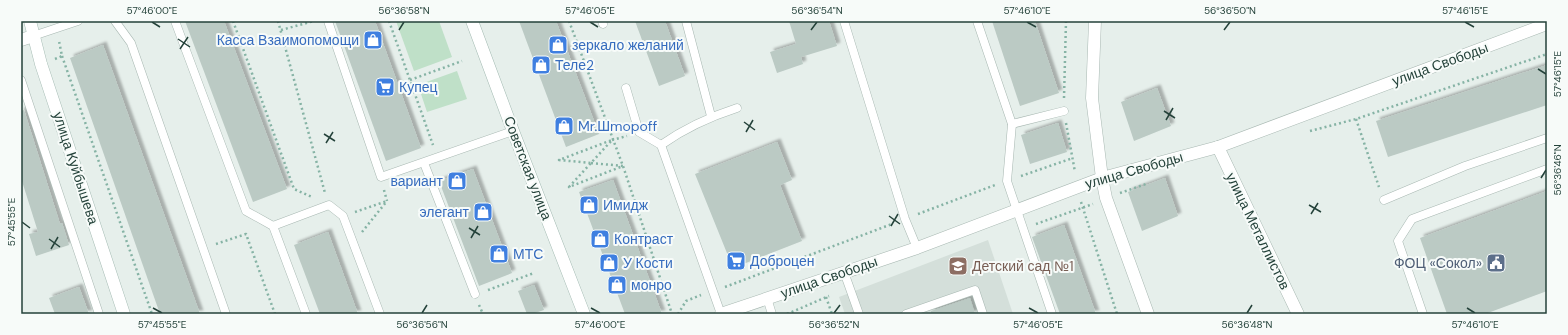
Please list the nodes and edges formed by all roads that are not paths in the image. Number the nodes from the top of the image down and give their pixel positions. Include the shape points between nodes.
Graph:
1 (30, 21) edge
2 (78, 21) edge
3 (115, 21) edge
4 (175, 21) edge
5 (328, 21) edge
6 (472, 21) edge
7 (686, 21) edge
8 (844, 21) edge
9 (977, 21) edge
10 (1095, 21) edge
11 (1547, 24) edge
12 (27, 38) edge
13 (21, 80) edge
14 (626, 88) dead end
15 (737, 108) dead end
16 (1064, 111) dead end
17 (711, 116) junction
18 (1012, 124) junction
19 (513, 131) junction
20 (1547, 138) edge
21 (661, 145) junction
22 (1218, 147) junction
23 (424, 163) junction
24 (1547, 169) edge
25 (1102, 178) junction
26 (1384, 200) road end
27 (1016, 209) junction
28 (273, 226) junction
29 (917, 248) junction
30 (844, 272) junction
31 (475, 294) road end
32 (767, 298) junction
33 (99, 314) edge
34 (124, 314) edge
35 (226, 314) edge
36 (306, 314) edge
37 (380, 314) edge
38 (584, 314) edge
39 (721, 314) edge
40 (772, 314) edge
41 (859, 314) edge
42 (906, 314) edge
43 (983, 314) edge
44 (1052, 314) edge
45 (1148, 314) edge
46 (1298, 314) edge
47 (1423, 314) edge

1 - 12 street, улица Куйбышева
2 - 12 lane
3 - 35 lane via 131,43
4 - 28 lane via 246,210
5 - 23 lane via 381,177
6 - 19 street, Советская улица
7 - 17 lane
8 - 29 lane via 905,219
9 - 18 lane
10 - 25 street via 1092,98
11 - 22 street, улица Свободы
12 - 34 street, улица Куйбышева
13 - 33 lane
14 - 21 lane via 639,132
15 - 17 lane
16 - 18 lane
17 - 21 lane
18 - 27 lane via 1007,181
19 - 23 lane
19 - 38 street, Советская улица
20 - 26 lane via 1465,166
21 - 39 lane
22 - 25 street, улица Свободы
22 - 46 street, улица Металлистов
23 - 31 lane
24 - 47 lane via 1412,219 1398,241
25 - 27 street, улица Свободы
25 - 45 street via 1106,198
27 - 29 street, улица Свободы
27 - 44 lane
28 - 36 lane
28 - 37 lane via 329,205 343,216
29 - 30 street, улица Свободы
30 - 32 street, улица Свободы
30 - 41 lane
32 - 39 street, улица Свободы
32 - 40 lane
42 - 43 lane via 975,290

